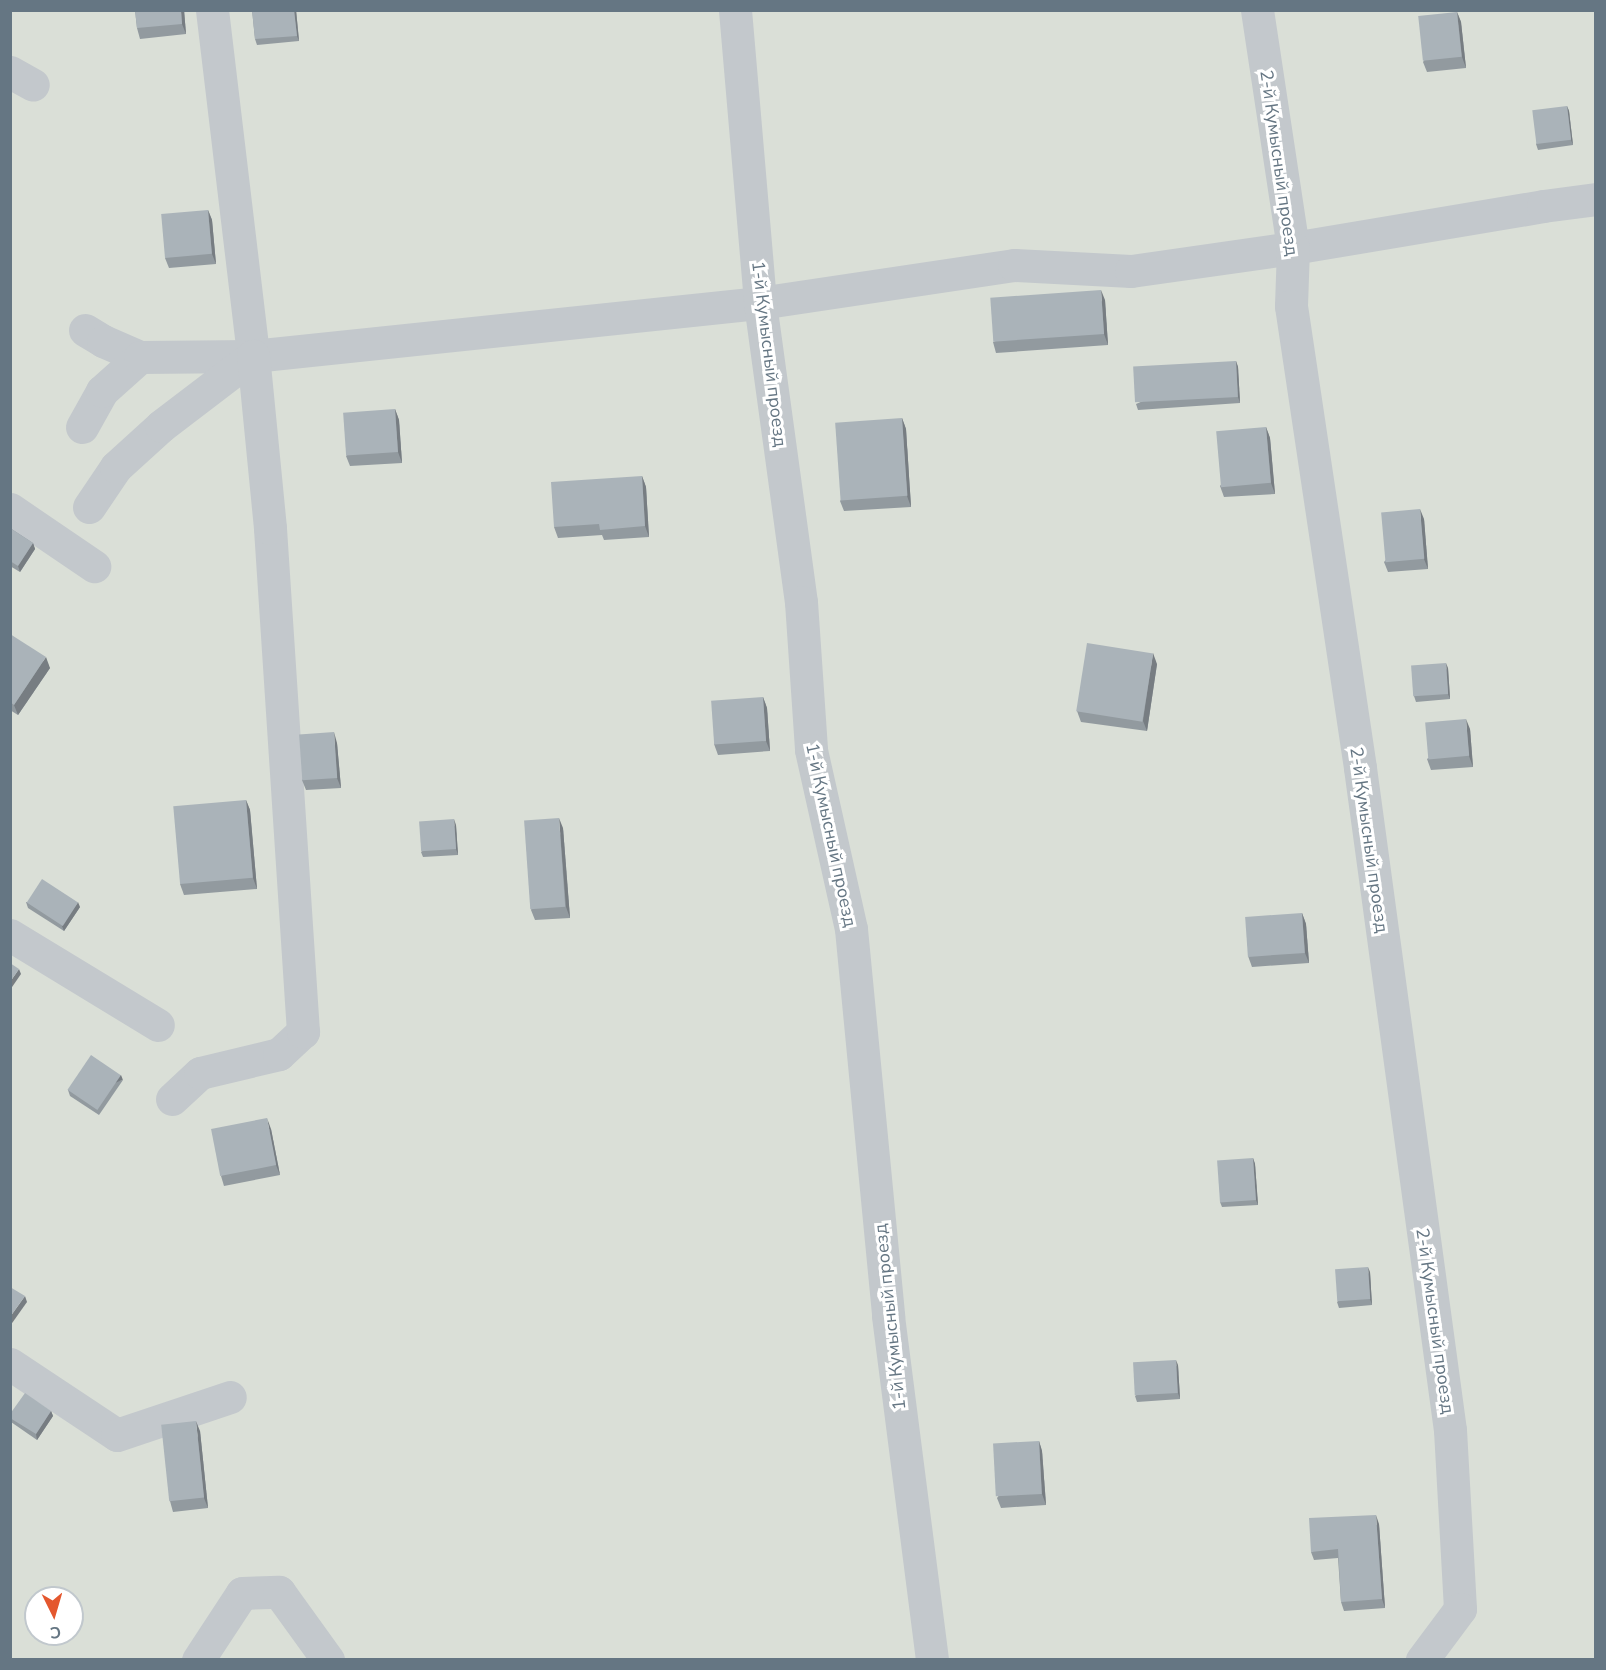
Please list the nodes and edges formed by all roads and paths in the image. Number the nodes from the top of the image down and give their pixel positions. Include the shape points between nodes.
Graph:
1 (212, 10) edge
2 (735, 10) edge
3 (1257, 10) edge
4 (1596, 200) edge
5 (1293, 248) junction
6 (760, 303) junction
7 (85, 330) dead end
8 (253, 356) junction
9 (140, 357) junction
10 (82, 427) dead end
11 (89, 507) dead end
12 (10, 509) edge
13 (94, 566) dead end
14 (10, 936) edge
15 (158, 1025) dead end
16 (172, 1099) dead end
17 (10, 1364) edge
18 (230, 1397) dead end
19 (198, 1659) edge
20 (328, 1659) edge
21 (932, 1659) edge
22 (1422, 1659) edge

1 - 8 lane
2 - 6 lane, 1-й Кумысный проезд
3 - 5 lane, 2-й Кумысный проезд
4 - 5 lane
5 - 6 lane via 1131,270 1014,265
5 - 22 lane, 2-й Кумысный проезд via 1291,306 1360,768 1450,1430 1460,1609
6 - 8 lane
6 - 21 lane, 1-й Кумысный проезд via 801,602 811,750 851,929 888,1316
7 - 9 lane
8 - 9 lane
8 - 11 lane via 161,426 116,467
8 - 16 lane via 271,540 303,1032 279,1054 200,1073
9 - 10 lane via 102,391
12 - 13 lane
14 - 15 lane
17 - 18 lane via 117,1435
19 - 20 lane via 242,1593 279,1592

